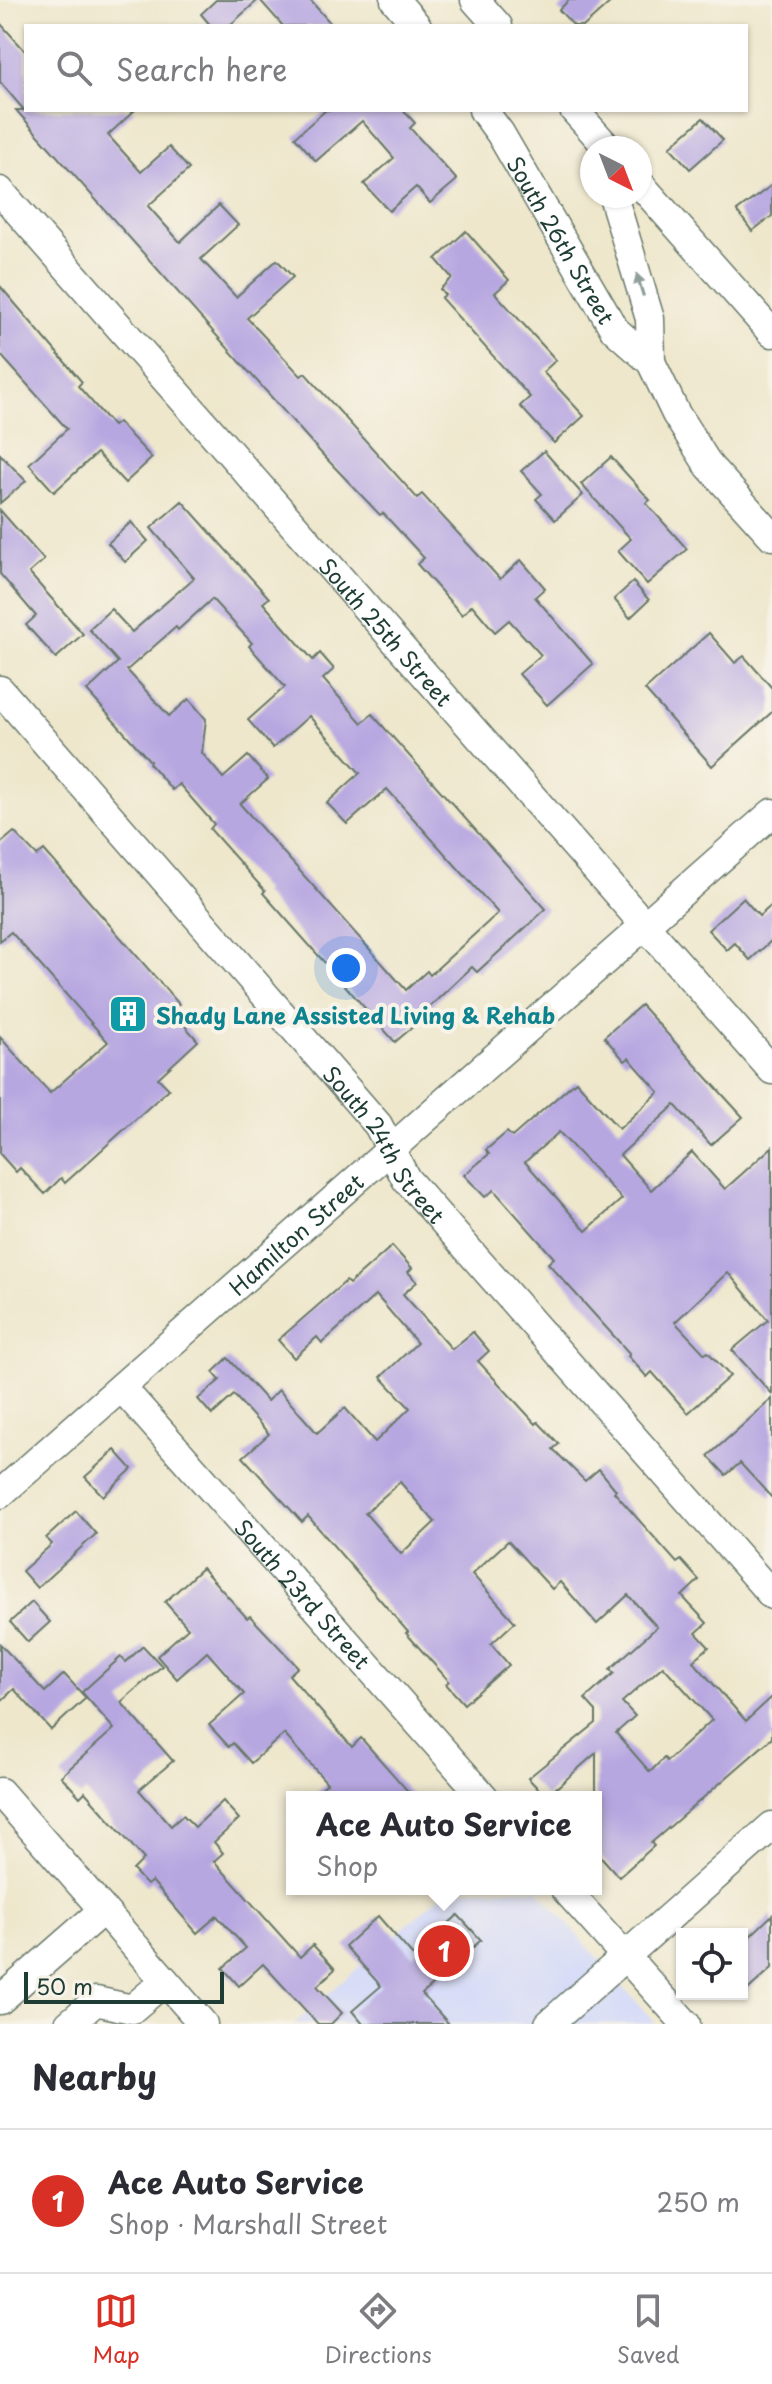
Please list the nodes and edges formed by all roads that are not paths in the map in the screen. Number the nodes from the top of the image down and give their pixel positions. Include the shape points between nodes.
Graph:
1 (395, 0) edge
2 (475, 0) edge
3 (415, 24) edge
4 (496, 24) edge
5 (484, 112) edge
6 (576, 112) edge
7 (597, 136) edge
8 (0, 191) edge
9 (652, 198) edge
10 (617, 208) edge
11 (772, 333) edge
12 (651, 362) junction
13 (772, 536) edge
14 (6, 708) edge
15 (772, 813) edge
16 (645, 925) junction
17 (772, 1070) edge
18 (389, 1150) junction
19 (122, 1388) junction
20 (0, 1494) edge
21 (772, 1595) edge
22 (479, 1791) edge
23 (0, 1792) edge
24 (772, 1826) edge
25 (570, 1895) edge
26 (103, 1910) junction
27 (625, 1957) junction
28 (165, 1981) junction
29 (0, 2000) edge
30 (69, 2024) edge
31 (203, 2024) edge
32 (549, 2024) edge
33 (686, 2024) edge

1 - 3 street
2 - 4 street
5 - 12 street, South 26th Street via 614,329
6 - 7 street
8 - 16 street, South 25th Street
9 - 11 street
12 -> 10 street, South 26th Street via 650,319
12 - 13 street, South 26th Street via 709,466
14 - 18 street, South 24th Street via 378,1125
15 - 16 street, Hamilton Street
16 - 17 street, South 25th Street
16 - 18 street, Hamilton Street
18 - 19 street, Hamilton Street
18 - 21 street, South 24th Street via 406,1179
19 - 20 street, Hamilton Street
19 - 22 street, South 23rd Street
23 - 26 street
24 - 27 street
25 - 27 street
26 - 28 street
26 - 29 street
27 - 32 street
27 - 33 street
28 - 30 street via 132,2009 96,2001
28 - 31 street

